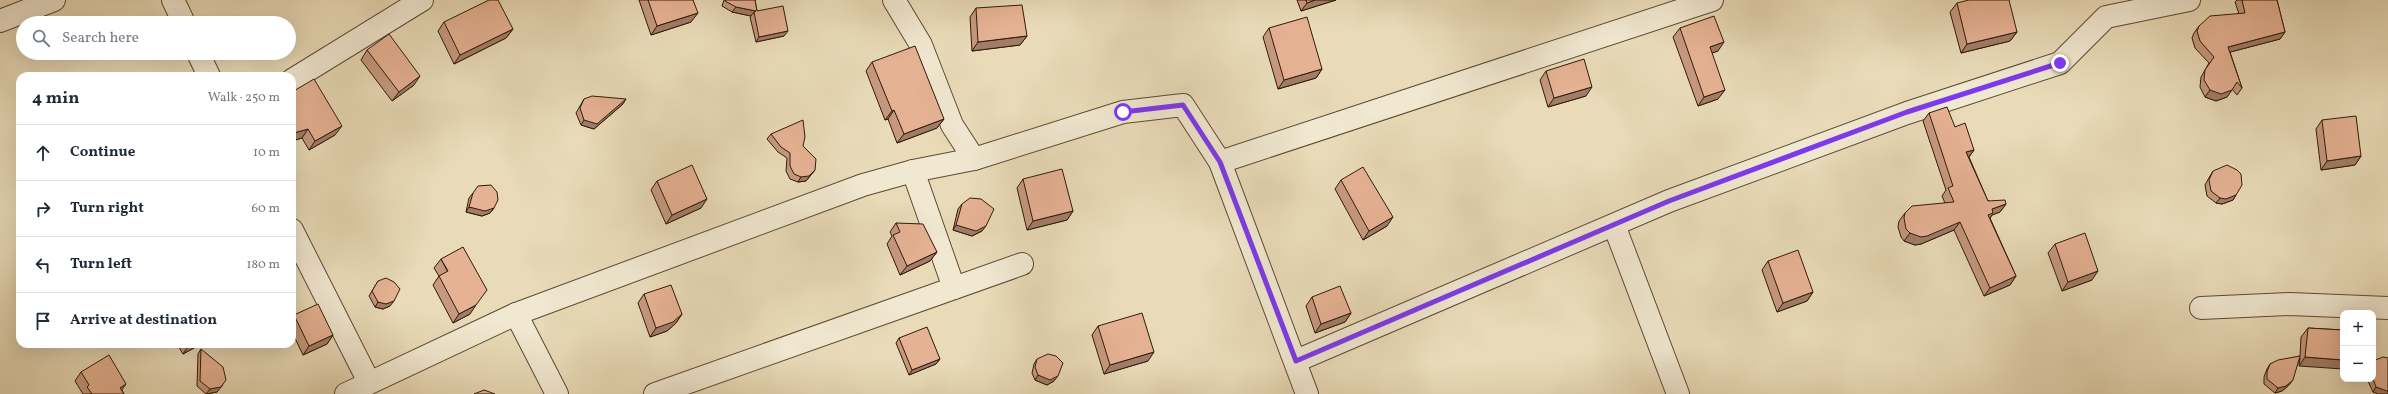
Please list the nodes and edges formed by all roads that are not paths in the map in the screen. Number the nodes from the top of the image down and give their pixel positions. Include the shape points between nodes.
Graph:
1 (54, 0) edge
2 (174, 0) edge
3 (422, 0) edge
4 (894, 0) edge
5 (1712, 0) edge
6 (2189, 0) edge
7 (181, 16) edge
8 (0, 21) edge
9 (201, 60) edge
10 (207, 72) edge
11 (296, 78) edge
12 (974, 159) junction
13 (1220, 162) junction
14 (913, 171) junction
15 (1614, 225) junction
16 (296, 238) edge
17 (1022, 264) dead end
18 (954, 288) junction
19 (2201, 308) dead end
20 (2388, 308) edge
21 (516, 314) junction
22 (1296, 361) junction
23 (369, 382) junction
24 (346, 394) edge
25 (556, 394) edge
26 (655, 394) edge
27 (1307, 394) edge
28 (1678, 394) edge

1 - 8 street
2 - 7 street
3 - 11 street
4 - 12 street via 920,45 952,125
5 - 13 street
6 - 15 street via 2106,16 2060,63 1907,112 1669,201
9 - 10 street
12 - 13 street via 1123,112 1183,105
12 - 14 street
13 - 22 street
14 - 18 street
14 - 21 street via 863,185
15 - 22 street
15 - 28 street
16 - 23 street
17 - 18 street
18 - 26 street
19 - 20 street via 2290,304
21 - 23 street
21 - 25 street
22 - 27 street
23 - 24 street

